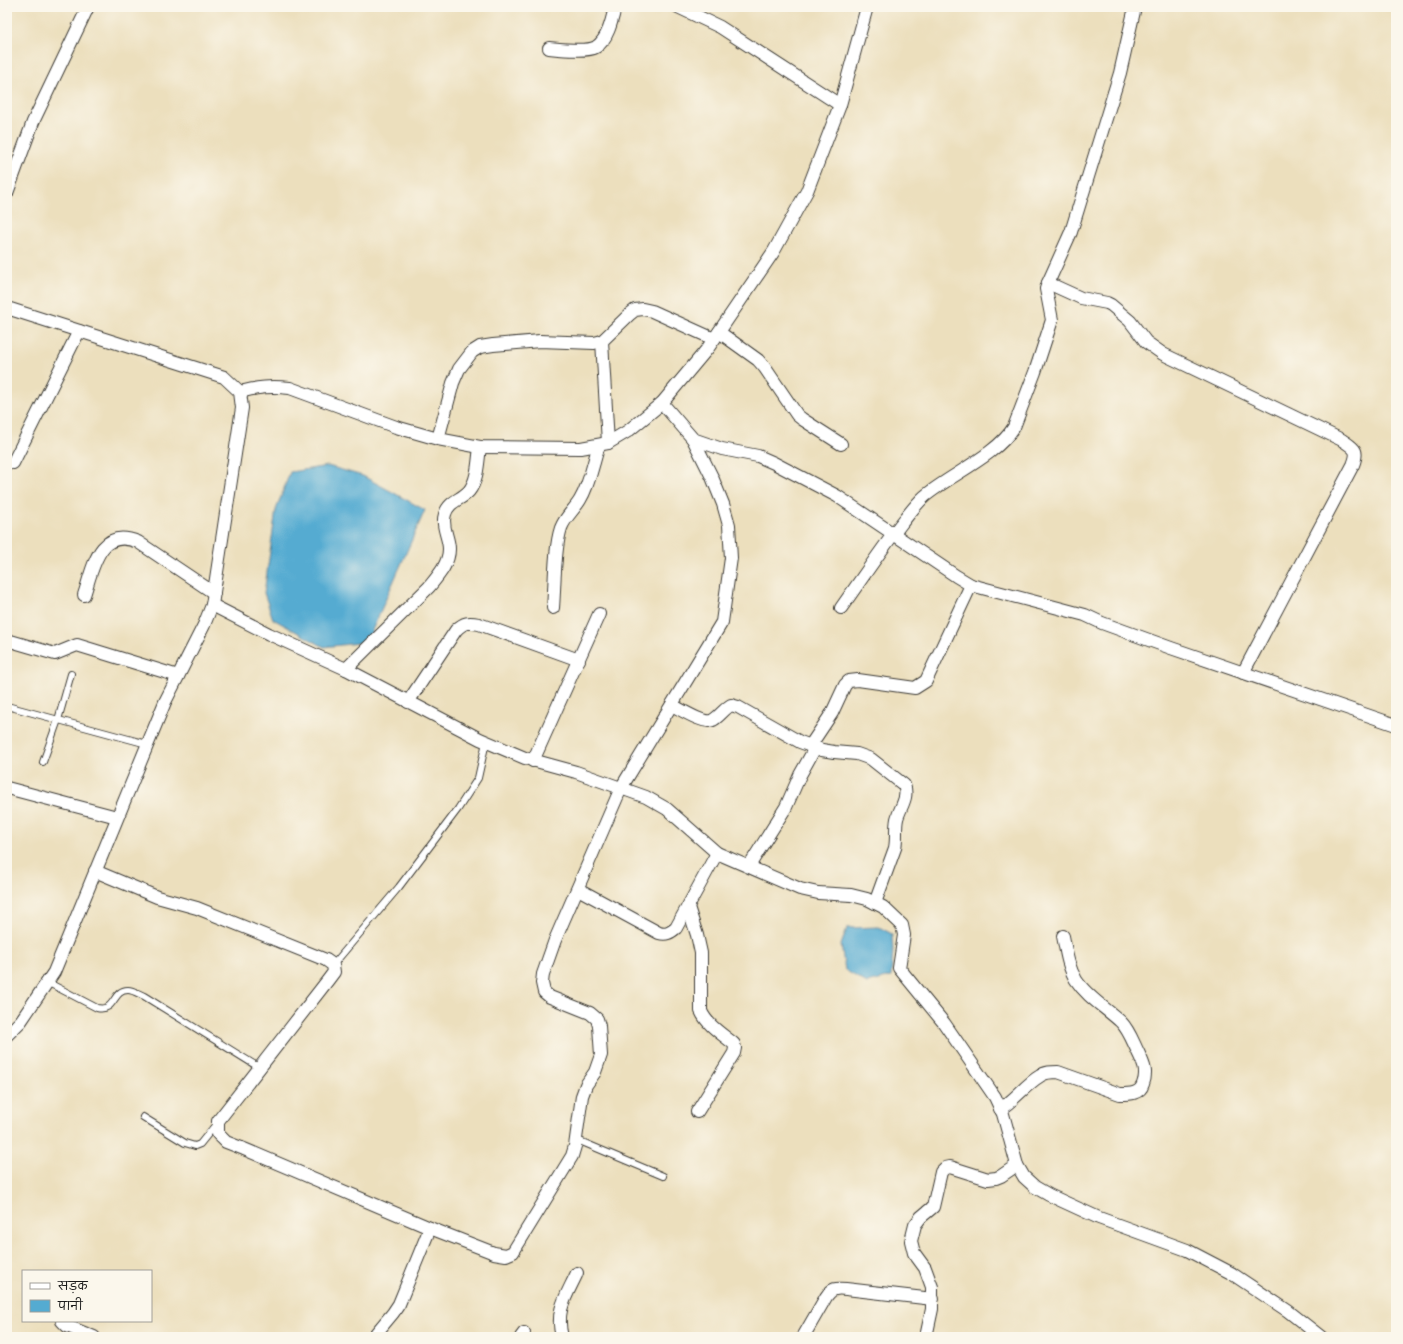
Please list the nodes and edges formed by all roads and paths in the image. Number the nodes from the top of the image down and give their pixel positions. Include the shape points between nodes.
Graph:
1 (88, 7) edge
2 (615, 7) edge
3 (678, 7) edge
4 (867, 7) edge
5 (1135, 7) edge
6 (549, 48) dead end
7 (840, 105) junction
8 (7, 194) edge
9 (1048, 283) junction
10 (7, 308) edge
11 (79, 331) junction
12 (717, 336) junction
13 (602, 341) junction
14 (240, 392) junction
15 (662, 403) junction
16 (438, 439) junction
17 (693, 439) junction
18 (604, 444) junction
19 (841, 444) dead end
20 (480, 447) junction
21 (13, 463) dead end
22 (894, 533) junction
23 (971, 585) junction
24 (84, 595) dead end
25 (213, 599) junction
26 (553, 608) dead end
27 (841, 608) dead end
28 (600, 614) dead end
29 (7, 640) edge
30 (579, 660) junction
31 (346, 669) junction
32 (1243, 673) junction
33 (72, 674) dead end
34 (178, 676) junction
35 (408, 702) junction
36 (672, 705) junction
37 (7, 706) edge
38 (58, 720) junction
39 (1396, 725) edge
40 (486, 742) junction
41 (148, 744) junction
42 (813, 747) junction
43 (533, 761) junction
44 (43, 762) dead end
45 (7, 788) edge
46 (622, 788) junction
47 (117, 817) junction
48 (717, 853) junction
49 (749, 866) junction
50 (95, 871) junction
51 (578, 890) junction
52 (875, 903) junction
53 (688, 907) junction
54 (1063, 936) dead end
55 (333, 965) junction
56 (47, 982) junction
57 (7, 1035) edge
58 (260, 1068) junction
59 (1004, 1106) junction
60 (697, 1112) dead end
61 (143, 1117) dead end
62 (218, 1121) junction
63 (575, 1139) junction
64 (1018, 1165) junction
65 (664, 1176) dead end
66 (430, 1228) junction
67 (577, 1273) dead end
68 (933, 1298) junction
69 (63, 1322) edge
70 (94, 1337) edge
71 (373, 1337) edge
72 (562, 1337) edge
73 (803, 1337) edge
74 (926, 1337) edge
75 (1321, 1337) edge

1 - 8 street via 33,122
2 - 6 street via 607,33 596,48
3 - 7 street via 720,27
4 - 7 street
5 - 9 street via 1120,73 1074,225
7 - 12 street via 807,192 774,251
9 - 22 street via 1046,289 1052,320 1014,427 999,444 925,496
9 - 32 street via 1081,298 1107,303 1130,321 1146,342 1163,354 1342,440 1355,451 1357,456 1353,465
10 - 11 street
11 - 14 street via 224,377
11 - 21 street
12 - 13 street via 643,309 635,310
12 - 15 street
12 - 19 street via 758,360 797,415
13 - 16 street via 540,341 493,345 472,352 459,369 453,383
13 - 18 street
14 - 16 street via 256,387 290,388 396,427
14 - 25 street via 242,408
15 - 17 street
15 - 18 street via 628,431
16 - 20 street
17 - 22 street via 722,449 758,456 774,463 837,496
17 - 36 street via 723,504 729,524 731,558 722,622
18 - 20 street via 581,448
18 - 26 street via 580,501 564,521 561,530
20 - 31 street via 472,486 468,492 450,504 446,512 444,529 449,548 448,558 441,572
22 - 23 street
22 - 27 street
23 - 32 street via 1085,615
23 - 42 street via 926,680 915,688 849,681
24 - 25 street via 101,549 122,538 138,542
25 - 31 street via 269,634
25 - 34 street via 204,626
28 - 30 street
29 - 34 street via 55,654 77,644
30 - 35 street via 470,622 462,624 456,630
30 - 43 street
31 - 35 street
32 - 39 street
33 - 38 lane
34 - 41 street via 164,702
35 - 40 street
36 - 42 street via 708,722 731,705 738,706
36 - 46 street
37 - 38 lane
38 - 41 lane
38 - 44 lane
40 - 43 street
40 - 55 lane via 478,778 458,809 399,887
41 - 47 street
42 - 49 street via 786,807
42 - 52 street via 857,754 871,759 904,785 906,796 897,819 897,840
43 - 46 street
45 - 47 street
46 - 48 street via 667,809
46 - 51 street
47 - 50 street
48 - 49 street
48 - 53 street
49 - 52 street via 800,889 851,895
50 - 55 street via 157,897 197,908
50 - 56 street via 54,972
51 - 53 street via 665,934 676,928
51 - 63 street via 555,940 542,983 544,992 550,997 590,1013 597,1018 599,1026 601,1055 582,1096
52 - 59 street via 902,925 904,935 900,968 944,1023 995,1097
53 - 60 street via 701,953 701,1011 708,1022 734,1044 735,1048
54 - 59 street via 1071,972 1084,990 1127,1029 1146,1075 1137,1092 1120,1094 1058,1072 1048,1073 1040,1076
55 - 58 street via 334,972
56 - 57 street via 21,1021
56 - 58 lane via 102,1009 107,1008 123,991 128,990 144,996
58 - 62 street
59 - 64 street
61 - 62 lane via 184,1143 195,1146 200,1144
62 - 66 street via 218,1134 226,1142
63 - 65 lane
63 - 66 street via 572,1156 513,1252 506,1255 494,1254
64 - 68 street via 996,1178 988,1179 950,1167 941,1172 933,1207 915,1224 911,1241 914,1253 929,1277
64 - 75 street via 1024,1177 1049,1195 1099,1218 1187,1250 1231,1273 1288,1311
66 - 71 street via 399,1304
67 - 72 street via 560,1308
68 - 73 street via 833,1289
68 - 74 street
69 - 70 street via 66,1326

